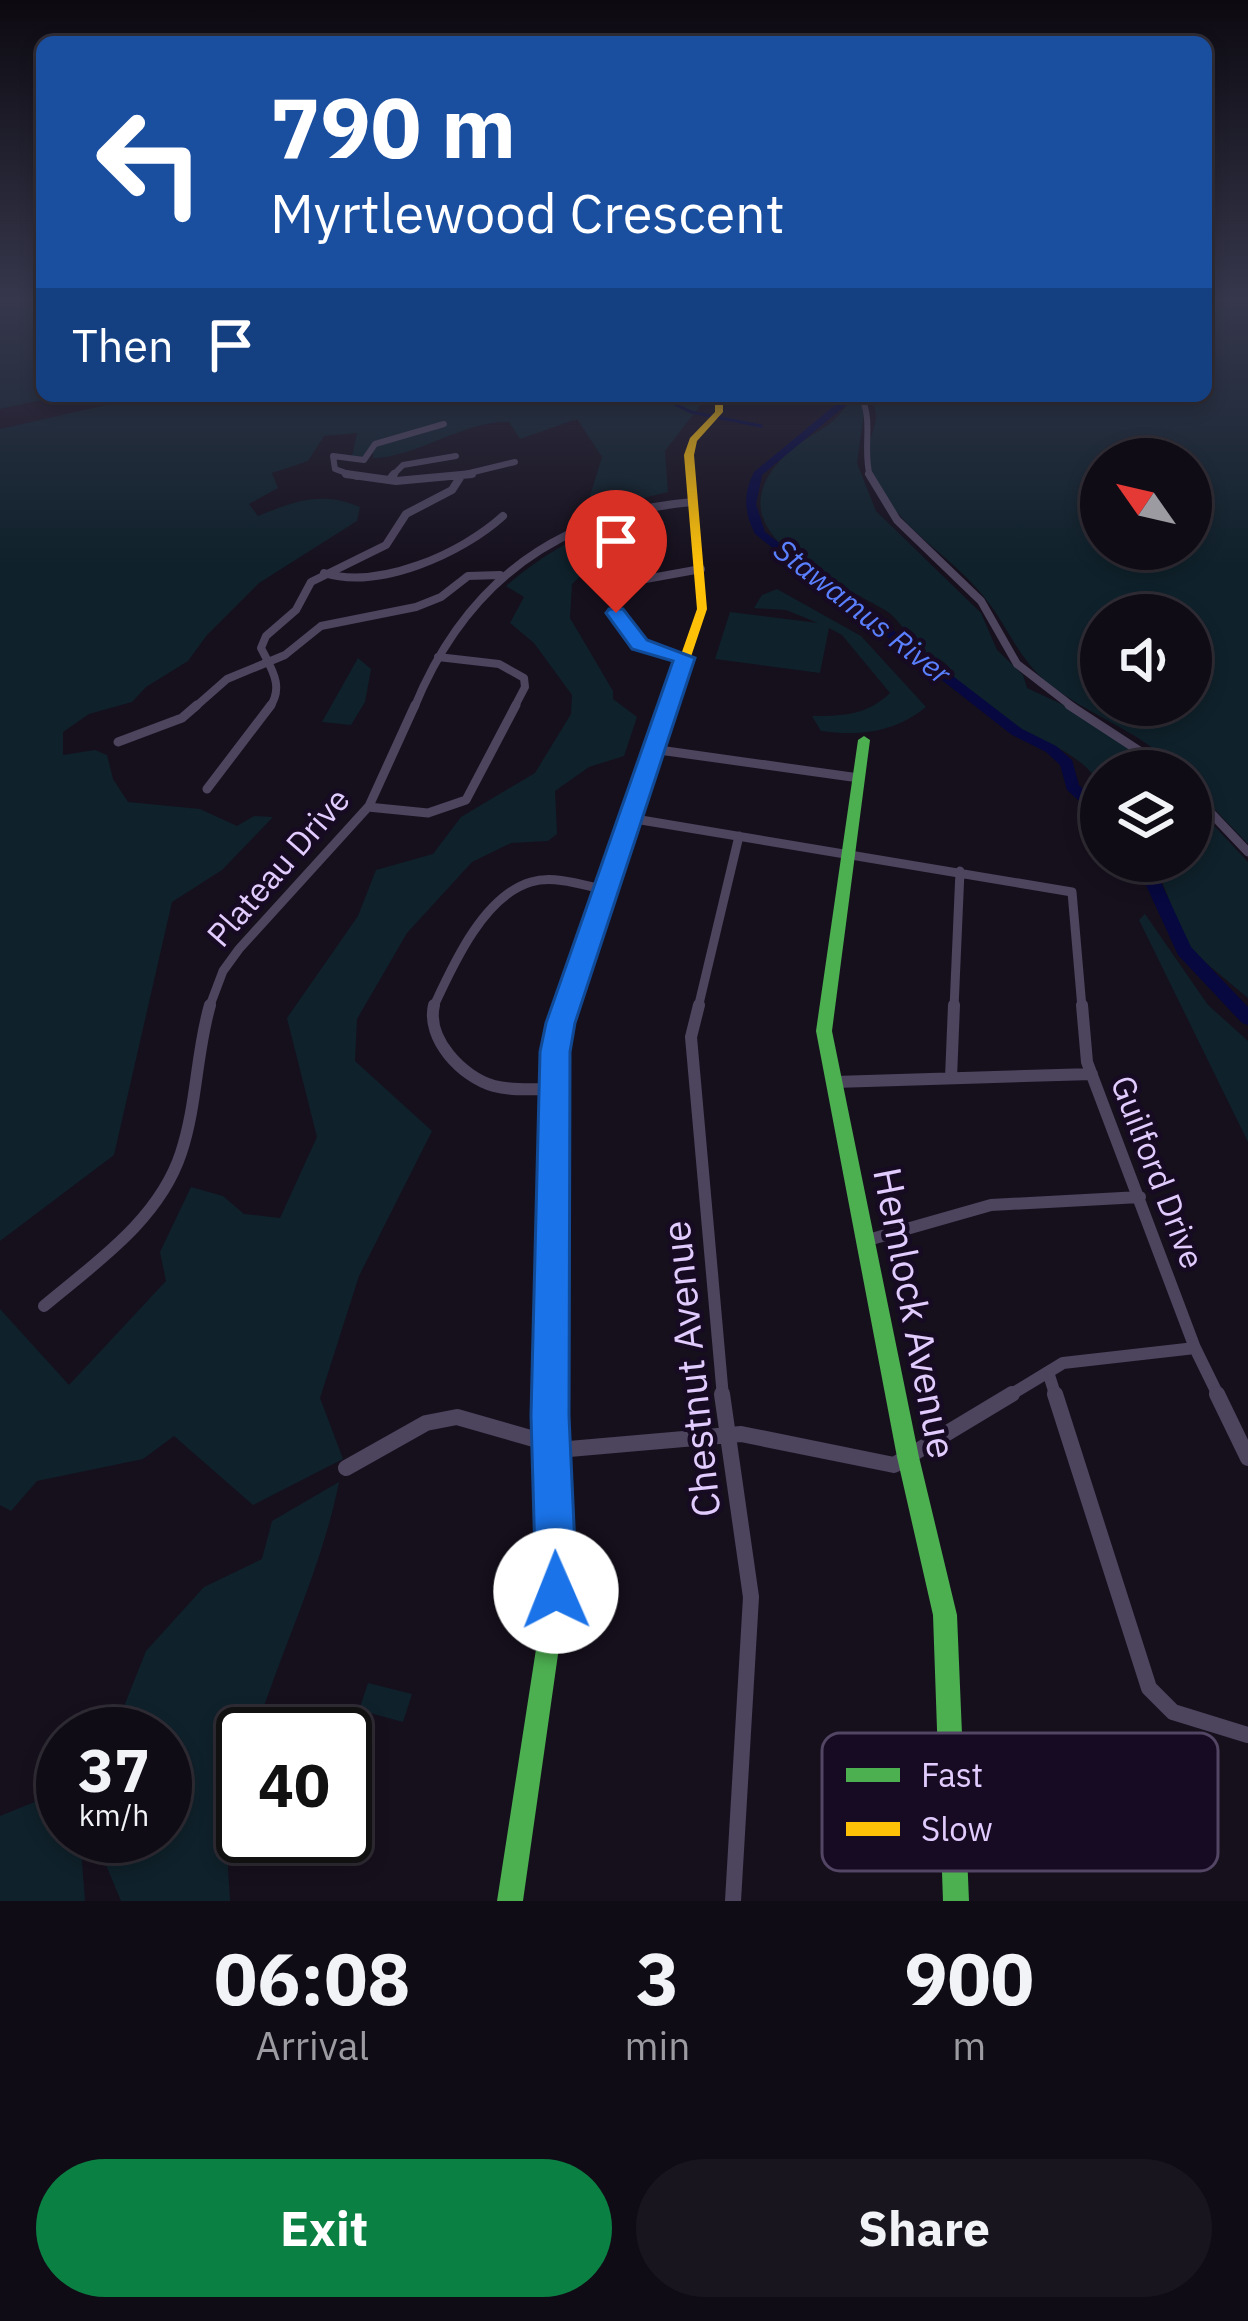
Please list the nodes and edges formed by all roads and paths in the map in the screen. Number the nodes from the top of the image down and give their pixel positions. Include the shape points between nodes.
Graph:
1 (720, 402) edge
2 (865, 402) edge
3 (445, 424) dead end
4 (456, 456) dead end
5 (515, 462) dead end
6 (461, 476) junction
7 (390, 479) junction
8 (692, 502) junction
9 (503, 516) dead end
10 (701, 569) junction
11 (324, 572) junction
12 (500, 575) junction
13 (438, 657) junction
14 (684, 658) junction
15 (266, 662) junction
16 (864, 740) dead end
17 (118, 742) dead end
18 (652, 749) junction
19 (1146, 750) edge
20 (859, 778) junction
21 (207, 789) dead end
22 (368, 807) junction
23 (1212, 814) edge
24 (629, 818) junction
25 (739, 836) junction
26 (1248, 852) edge
27 (850, 853) junction
28 (960, 871) junction
29 (606, 890) junction
30 (1092, 1074) junction
31 (951, 1078) junction
32 (835, 1082) junction
33 (554, 1089) junction
34 (1140, 1197) junction
35 (868, 1240) junction
36 (44, 1306) dead end
37 (1196, 1348) junction
38 (1048, 1372) junction
39 (726, 1435) junction
40 (552, 1446) junction
41 (908, 1457) junction
42 (1248, 1458) edge
43 (346, 1468) dead end
44 (950, 1733) edge
45 (1248, 1735) edge
46 (955, 1871) edge
47 (510, 1901) edge
48 (734, 1901) edge
49 (956, 1901) edge

1 - 8 street via 689,448
2 - 19 street via 865,461 892,518 983,604 1024,672
3 - 7 street via 375,444 364,460 333,455 339,474
4 - 7 street via 403,465
5 - 6 street
6 - 7 street
6 - 11 street via 452,490 406,514 386,545
8 - 10 street
8 - 12 street, Plateau Drive via 593,520
9 - 11 street via 390,577 354,582
10 - 14 street via 702,609
10 - 14 street via 652,573 614,606 640,644
11 - 15 street via 262,642
12 - 13 street, Plateau Drive
12 - 15 street via 468,576 416,608 329,622
13 - 22 street, Plateau Drive
13 - 22 street via 506,666 525,687 466,800 428,813
14 - 18 street
15 - 17 street via 227,679 182,718
15 - 21 street via 277,680 275,700
16 - 20 street, Hemlock Avenue
18 - 20 street
18 - 24 street
20 - 27 street, Hemlock Avenue
22 - 36 street, Plateau Drive via 218,981 168,1183 140,1220
23 - 26 street
24 - 25 street
24 - 29 street
25 - 27 street
25 - 39 street, Chestnut Avenue via 691,1037
27 - 28 street
27 - 32 street, Hemlock Avenue via 824,1031
28 - 30 street, Guilford Drive via 1072,892 1082,1040
28 - 31 street
29 - 33 street via 557,1035
29 - 33 street via 542,880 509,891 431,1009 437,1038 477,1081
30 - 31 street
30 - 34 street, Guilford Drive
31 - 32 street
32 - 35 street, Hemlock Avenue
33 - 40 street
34 - 35 street via 991,1205
34 - 37 street, Guilford Drive
35 - 41 street, Hemlock Avenue
37 - 38 street via 1073,1360
37 - 42 street, Guilford Drive
38 - 41 street
38 - 45 street via 1149,1688 1173,1712
39 - 40 street
39 - 41 street via 881,1464
39 - 48 street, Chestnut Avenue via 751,1597
40 - 43 street via 442,1418
40 - 47 street via 554,1621
41 - 44 street, Hemlock Avenue via 945,1616
46 - 49 street, Hemlock Avenue

